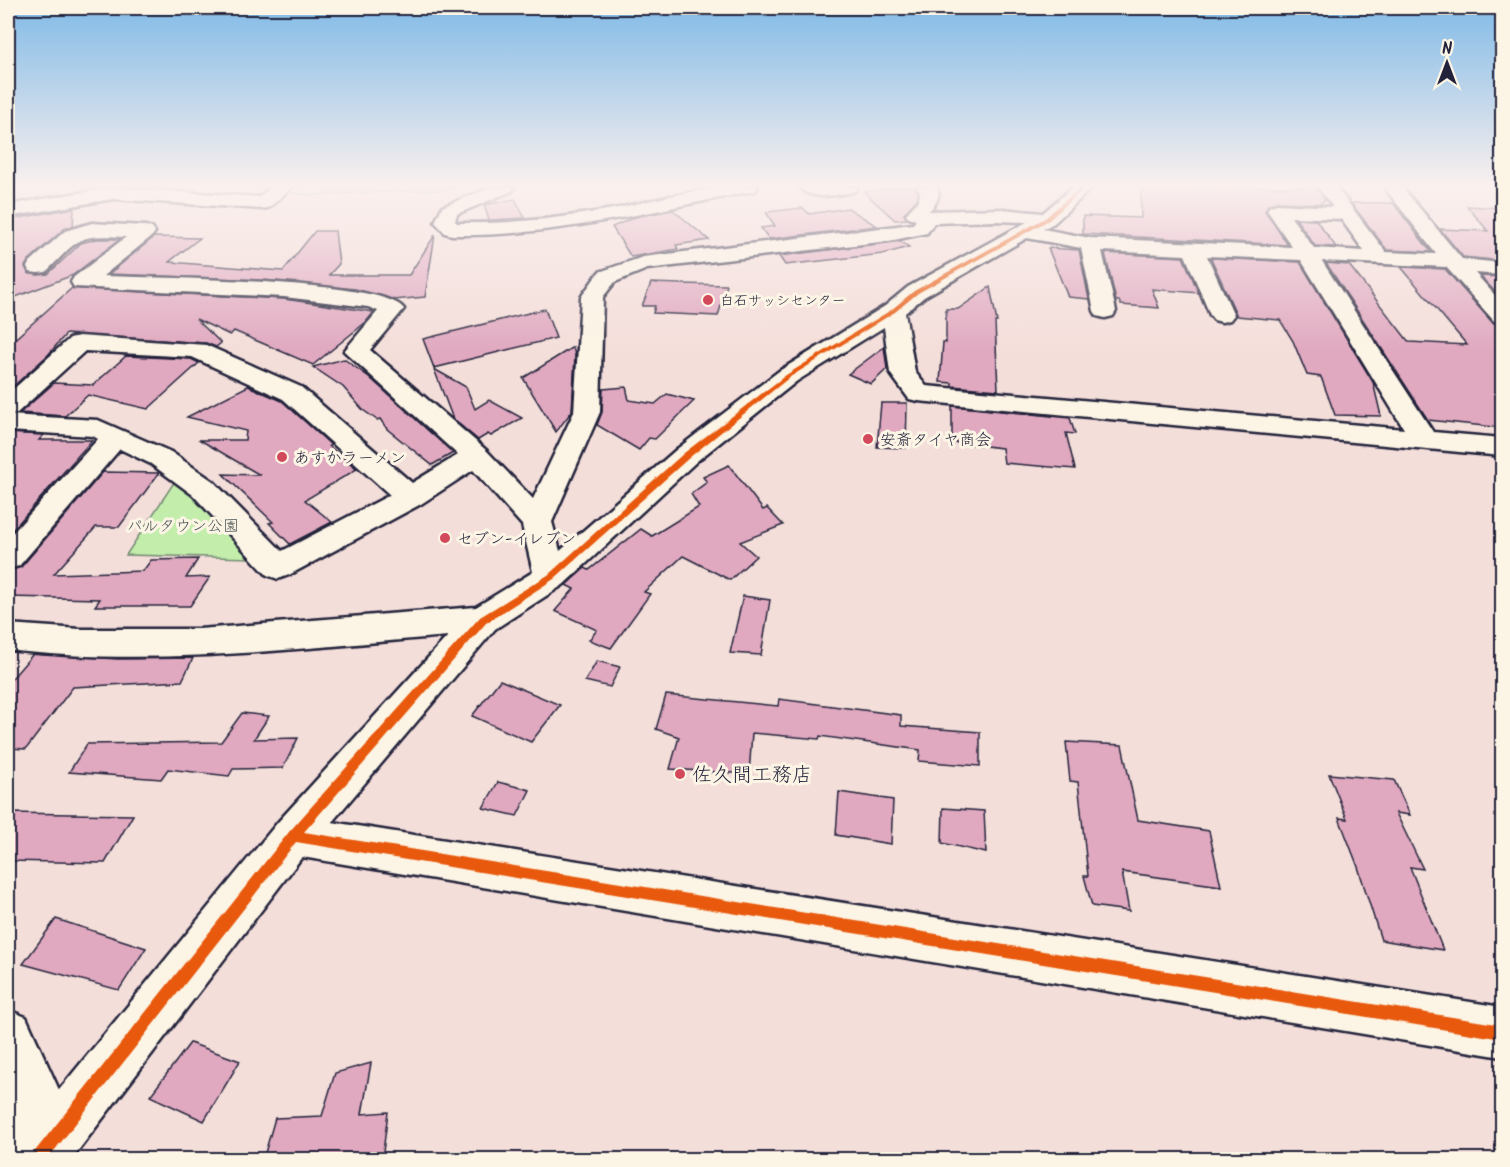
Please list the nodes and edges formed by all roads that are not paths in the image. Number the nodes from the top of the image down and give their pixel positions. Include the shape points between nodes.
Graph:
1 (65, 241) edge
2 (133, 241) edge
3 (836, 241) edge
4 (1008, 241) edge
5 (1082, 241) edge
6 (1298, 241) edge
7 (1372, 241) edge
8 (1434, 241) edge
9 (1090, 244) junction
10 (1192, 248) junction
11 (1308, 255) junction
12 (1381, 259) junction
13 (1454, 263) junction
14 (38, 267) dead end
15 (1503, 269) edge
16 (893, 310) junction
17 (1105, 311) dead end
18 (1222, 315) dead end
19 (1503, 316) edge
20 (8, 407) edge
21 (8, 423) edge
22 (116, 437) junction
23 (1424, 440) junction
24 (1503, 447) edge
25 (476, 456) junction
26 (410, 497) junction
27 (537, 522) junction
28 (8, 558) edge
29 (551, 576) junction
30 (483, 620) junction
31 (10, 640) edge
32 (293, 836) junction
33 (1503, 1032) edge
34 (8, 1035) edge
35 (39, 1157) edge

1 - 14 street
2 - 25 street via 82,282 285,290 372,301 393,309 356,351
3 - 27 street via 676,258 644,263 607,277 592,297 587,412
4 - 16 street via 916,292
5 - 9 street
6 - 11 street
7 - 12 street
8 - 13 street
9 - 10 street
9 - 17 street
10 - 11 street
10 - 18 street
11 - 12 street
11 - 23 street
12 - 13 street
13 - 15 street
13 - 19 street
16 - 23 street via 903,373 918,393
16 - 29 street via 788,376 687,455
20 - 26 street via 79,343 197,350 292,393
21 - 22 street via 98,428
22 - 26 street via 161,458 203,488 278,567
22 - 28 street
23 - 24 street
25 - 26 street
25 - 27 street
27 - 29 street
29 - 30 street
30 - 31 street via 199,644
30 - 32 street
32 - 33 street
32 - 35 street
34 - 35 street via 40,1107

